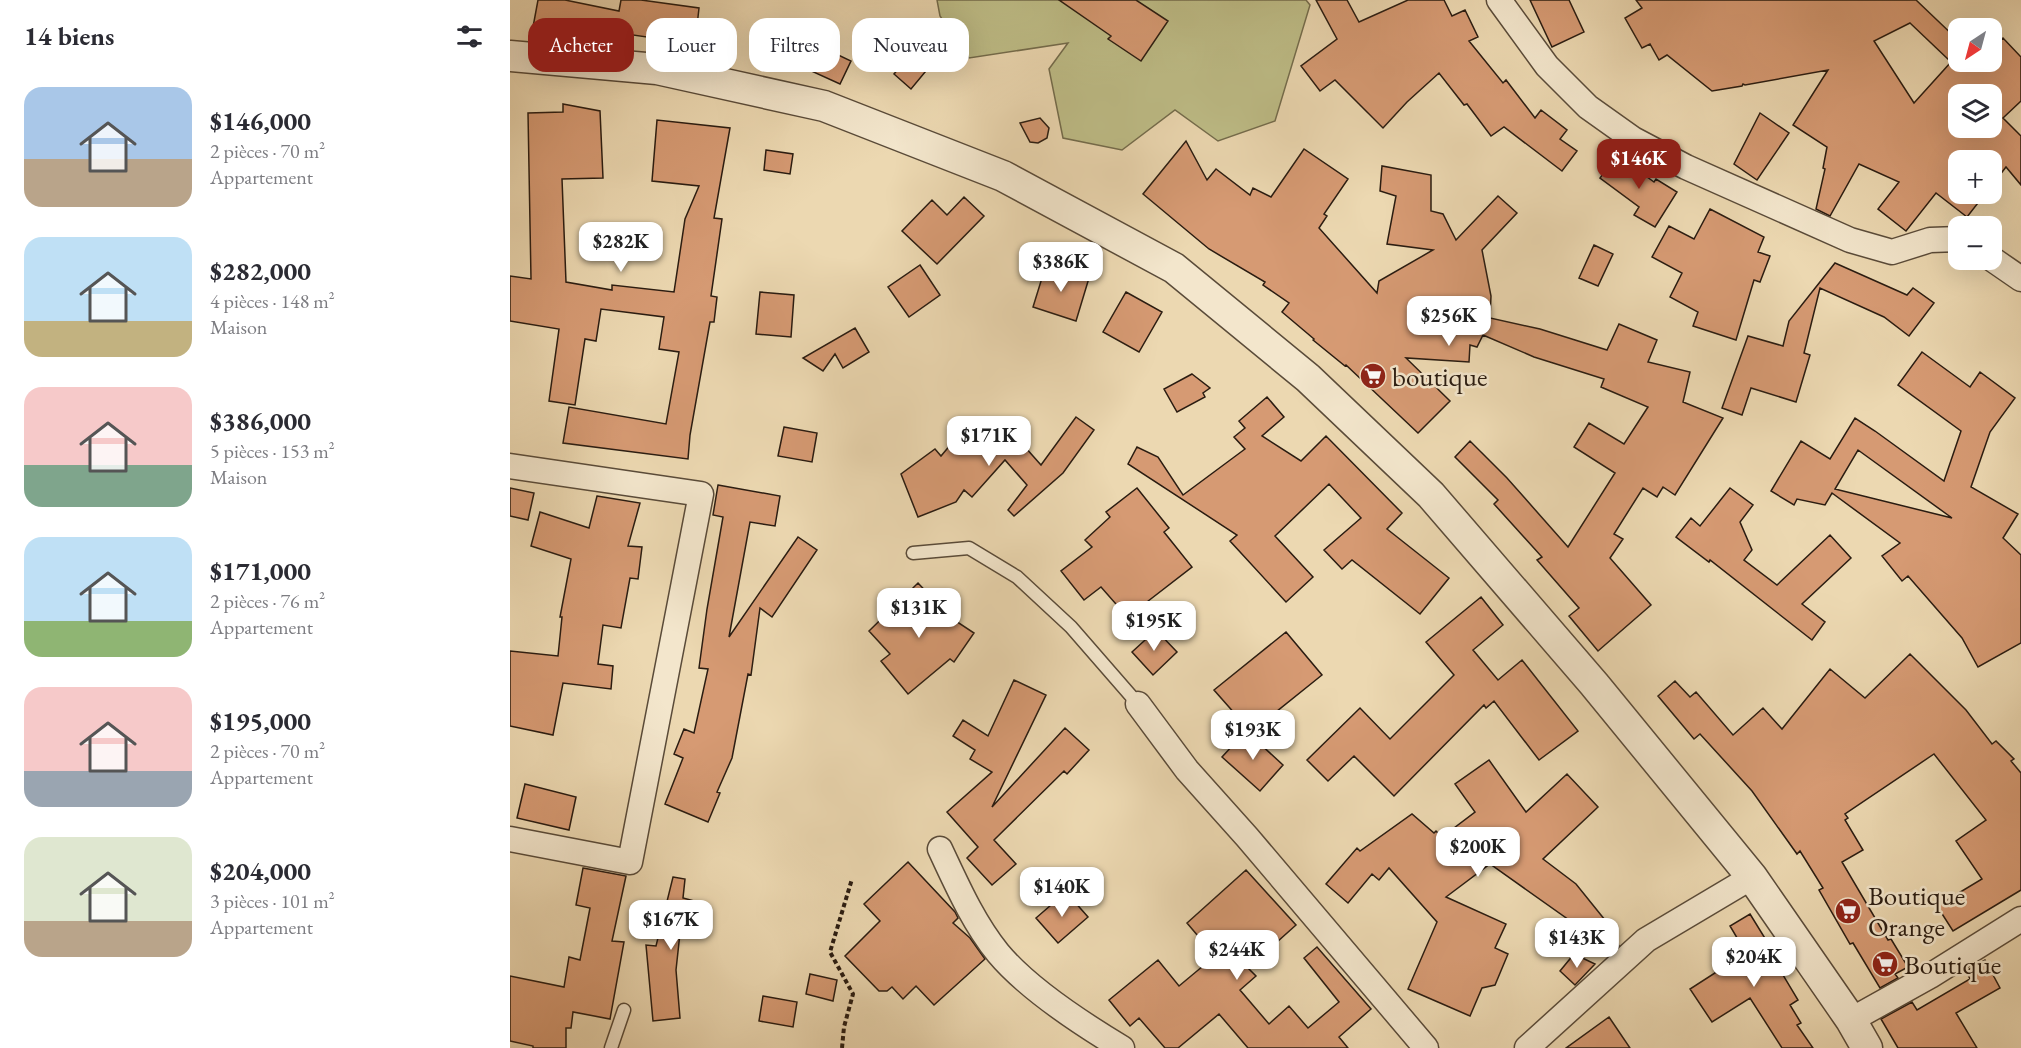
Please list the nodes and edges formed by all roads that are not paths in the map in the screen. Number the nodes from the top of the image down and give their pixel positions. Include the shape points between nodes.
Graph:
1 (1499, 0) edge
2 (510, 56) edge
3 (1948, 239) edge
4 (2002, 266) edge
5 (2021, 279) edge
6 (510, 466) edge
7 (913, 553) dead end
8 (1138, 704) joint
9 (510, 838) edge
10 (940, 849) dead end
11 (1752, 877) junction
12 (2021, 919) edge
13 (624, 1010) dead end
14 (1851, 1020) junction
15 (611, 1048) edge
16 (1122, 1048) edge
17 (1426, 1048) edge
18 (1527, 1048) edge
19 (1867, 1048) edge

1 - 3 street via 1547,66 1588,106 1633,139 1686,167 1850,240 1892,252 1930,240
2 - 11 street via 657,69 824,106 1003,176 1174,268 1308,378 1431,495 1594,684
4 - 5 street
6 - 9 street via 701,494 630,862
7 - 8 lane via 969,548 1017,577 1071,627
8 - 17 street via 1186,770
10 - 16 street via 970,911 999,954 1040,993
11 - 14 street
11 - 18 street via 1646,940
12 - 14 street
13 - 15 lane
14 - 19 street

